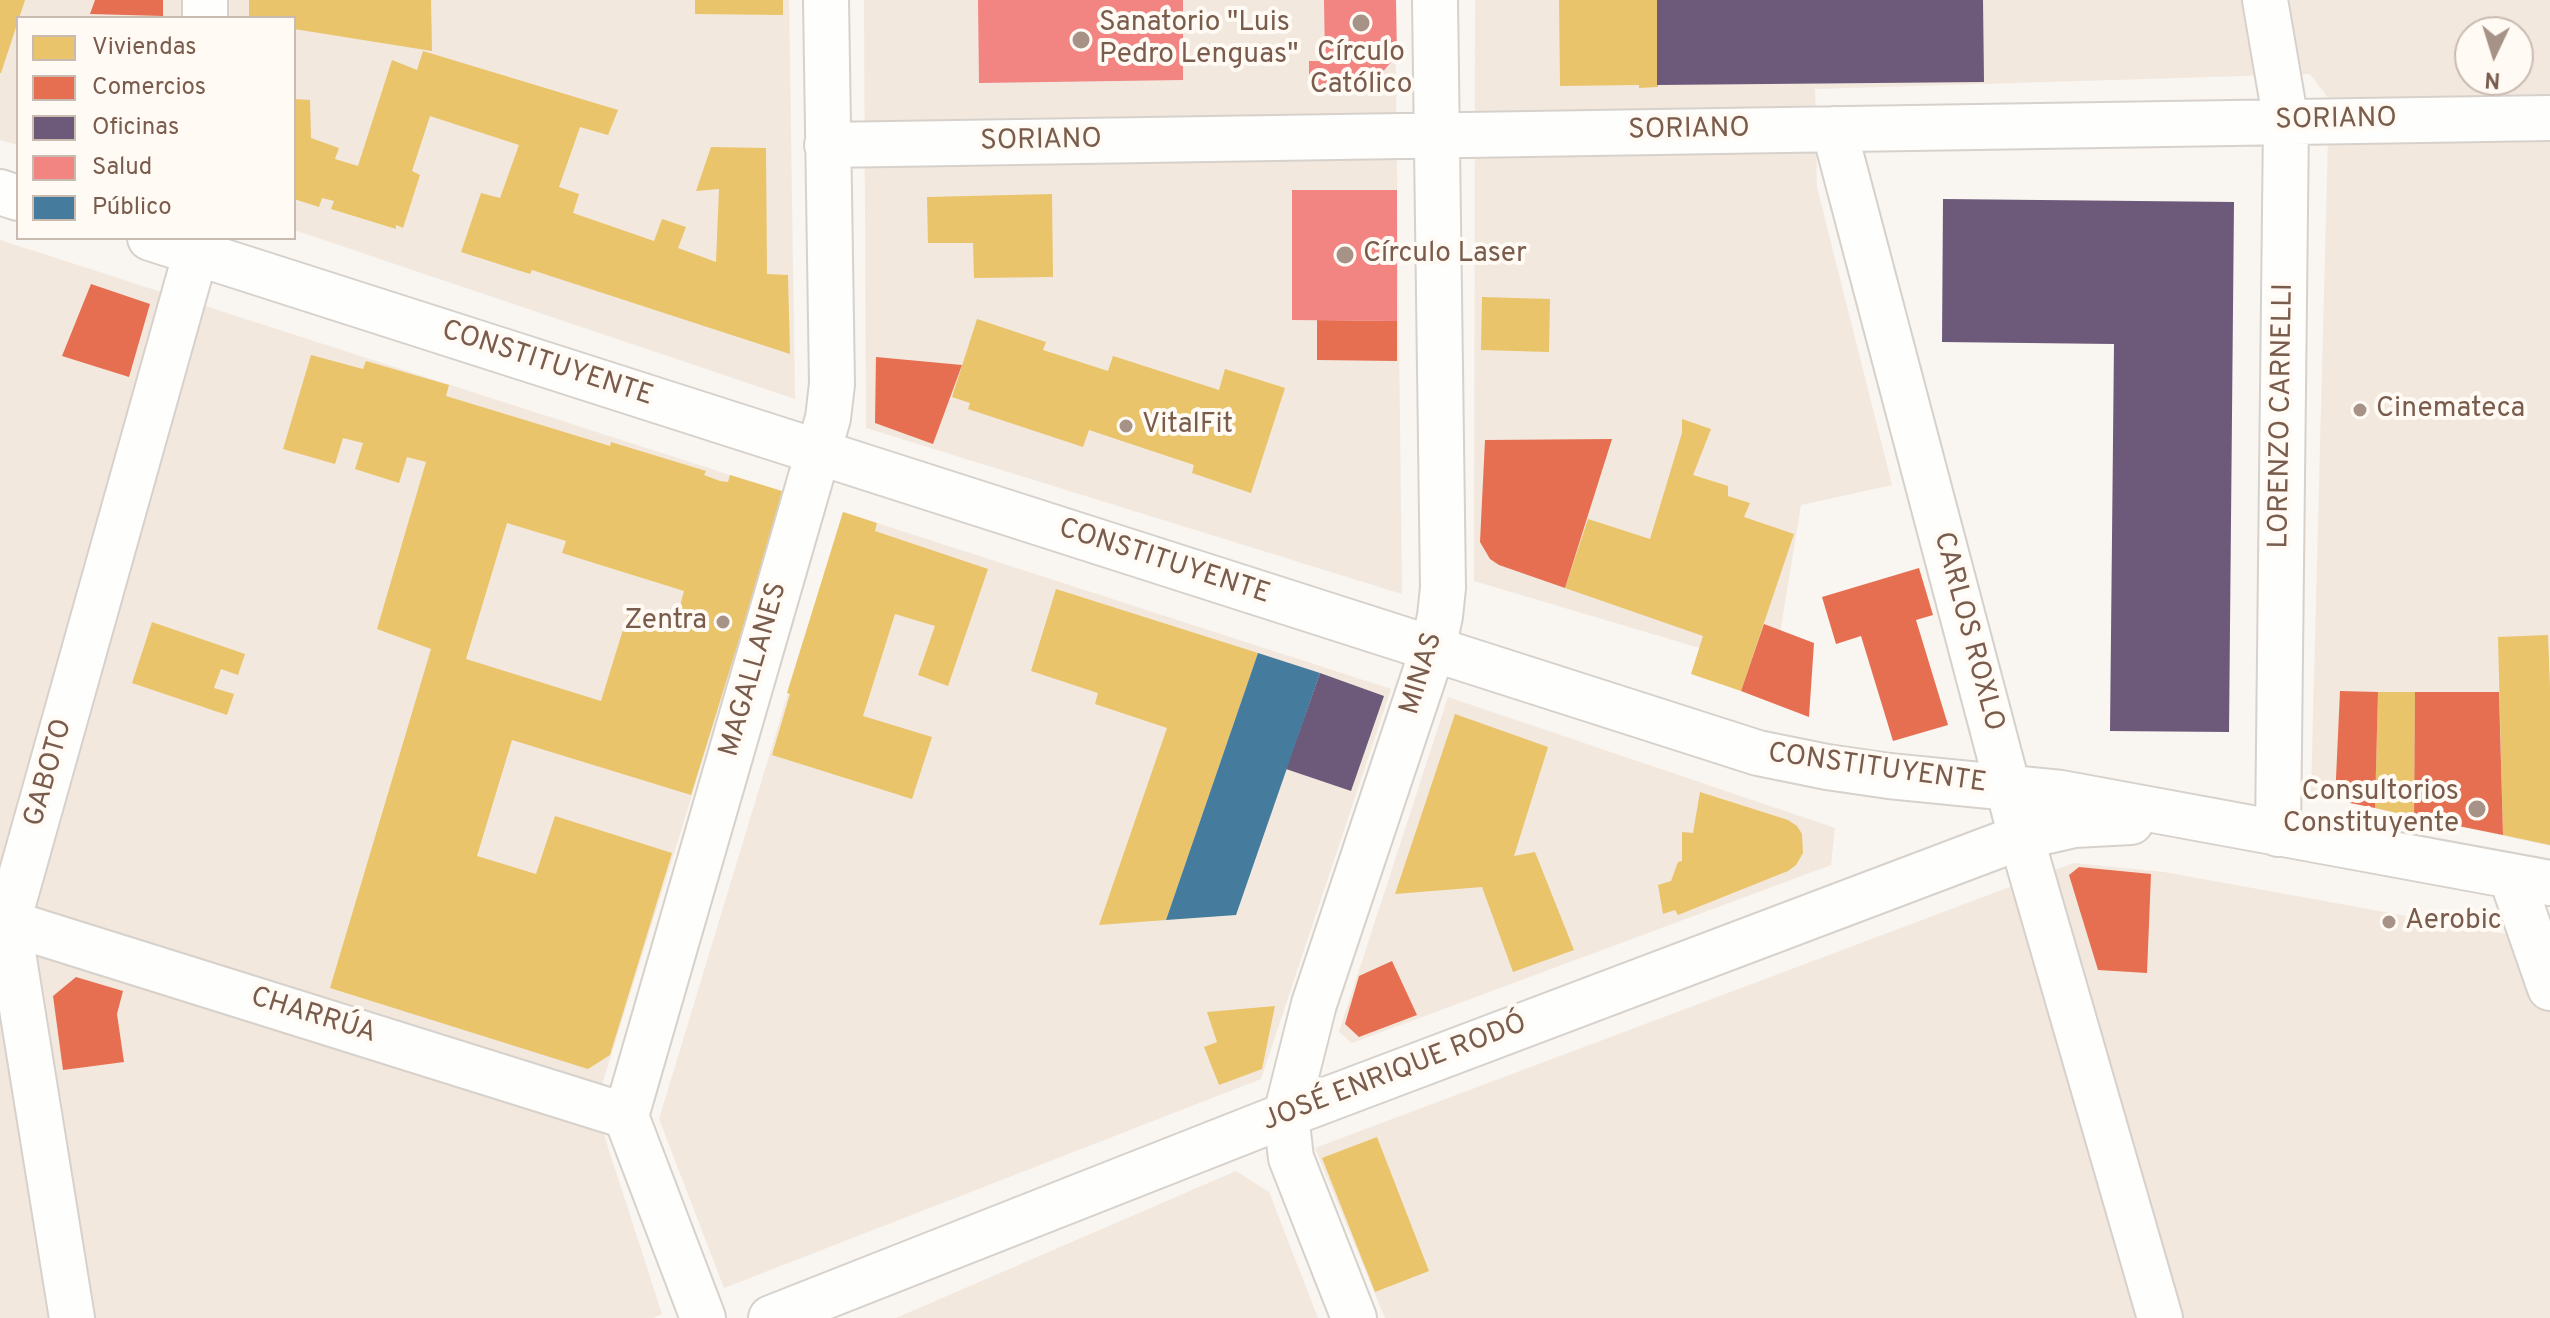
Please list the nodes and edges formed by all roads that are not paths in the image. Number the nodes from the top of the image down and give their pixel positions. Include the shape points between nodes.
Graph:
1 (826, 0) edge
2 (1435, 0) edge
3 (2265, 0) edge
4 (2550, 118) edge
5 (2286, 122) junction
6 (1834, 129) junction
7 (1437, 136) junction
8 (827, 145) junction
9 (164, 240) edge
10 (198, 245) edge
11 (819, 452) junction
12 (1433, 649) junction
13 (2009, 788) junction
14 (2193, 819) junction
15 (2278, 834) junction
16 (2021, 837) junction
17 (2530, 880) edge
18 (3, 922) edge
19 (2550, 988) edge
20 (1286, 1115) junction
21 (626, 1116) junction
22 (72, 1318) edge
23 (703, 1318) edge
24 (771, 1318) edge
25 (1354, 1318) edge
26 (2160, 1318) edge

1 - 8 street, MAGALLANES
2 - 7 street, MINAS
3 - 5 street, LORENZO CARNELLI
4 - 5 street, SORIANO
5 - 6 street, SORIANO
5 - 15 street, LORENZO CARNELLI
6 - 7 street, SORIANO
6 - 13 street, CARLOS ROXLO
7 - 8 street, SORIANO
7 - 12 street, MINAS via 1443,588
8 - 11 street, MAGALLANES via 832,384
9 - 10 street, CONSTITUYENTE
10 - 11 street, CONSTITUYENTE
10 - 18 street, GABOTO
11 - 12 street, CONSTITUYENTE
11 - 21 street, MAGALLANES
12 - 13 street, CONSTITUYENTE via 1758,753 1889,776
12 - 20 street, MINAS via 1314,1004
13 - 14 street, CONSTITUYENTE
13 - 16 street, CARLOS ROXLO
14 - 15 street, CONSTITUYENTE
14 - 16 street, CONSTITUYENTE via 2074,825
15 - 17 street, CONSTITUYENTE
16 - 20 street, JOSÉ ENRIQUE RODÓ
16 - 26 street, CARLOS ROXLO
17 - 19 street
18 - 21 street, CHARRÚA
18 - 22 street, GABOTO
20 - 24 street, JOSÉ ENRIQUE RODÓ
20 - 25 street, MINAS via 1291,1158
21 - 23 street

